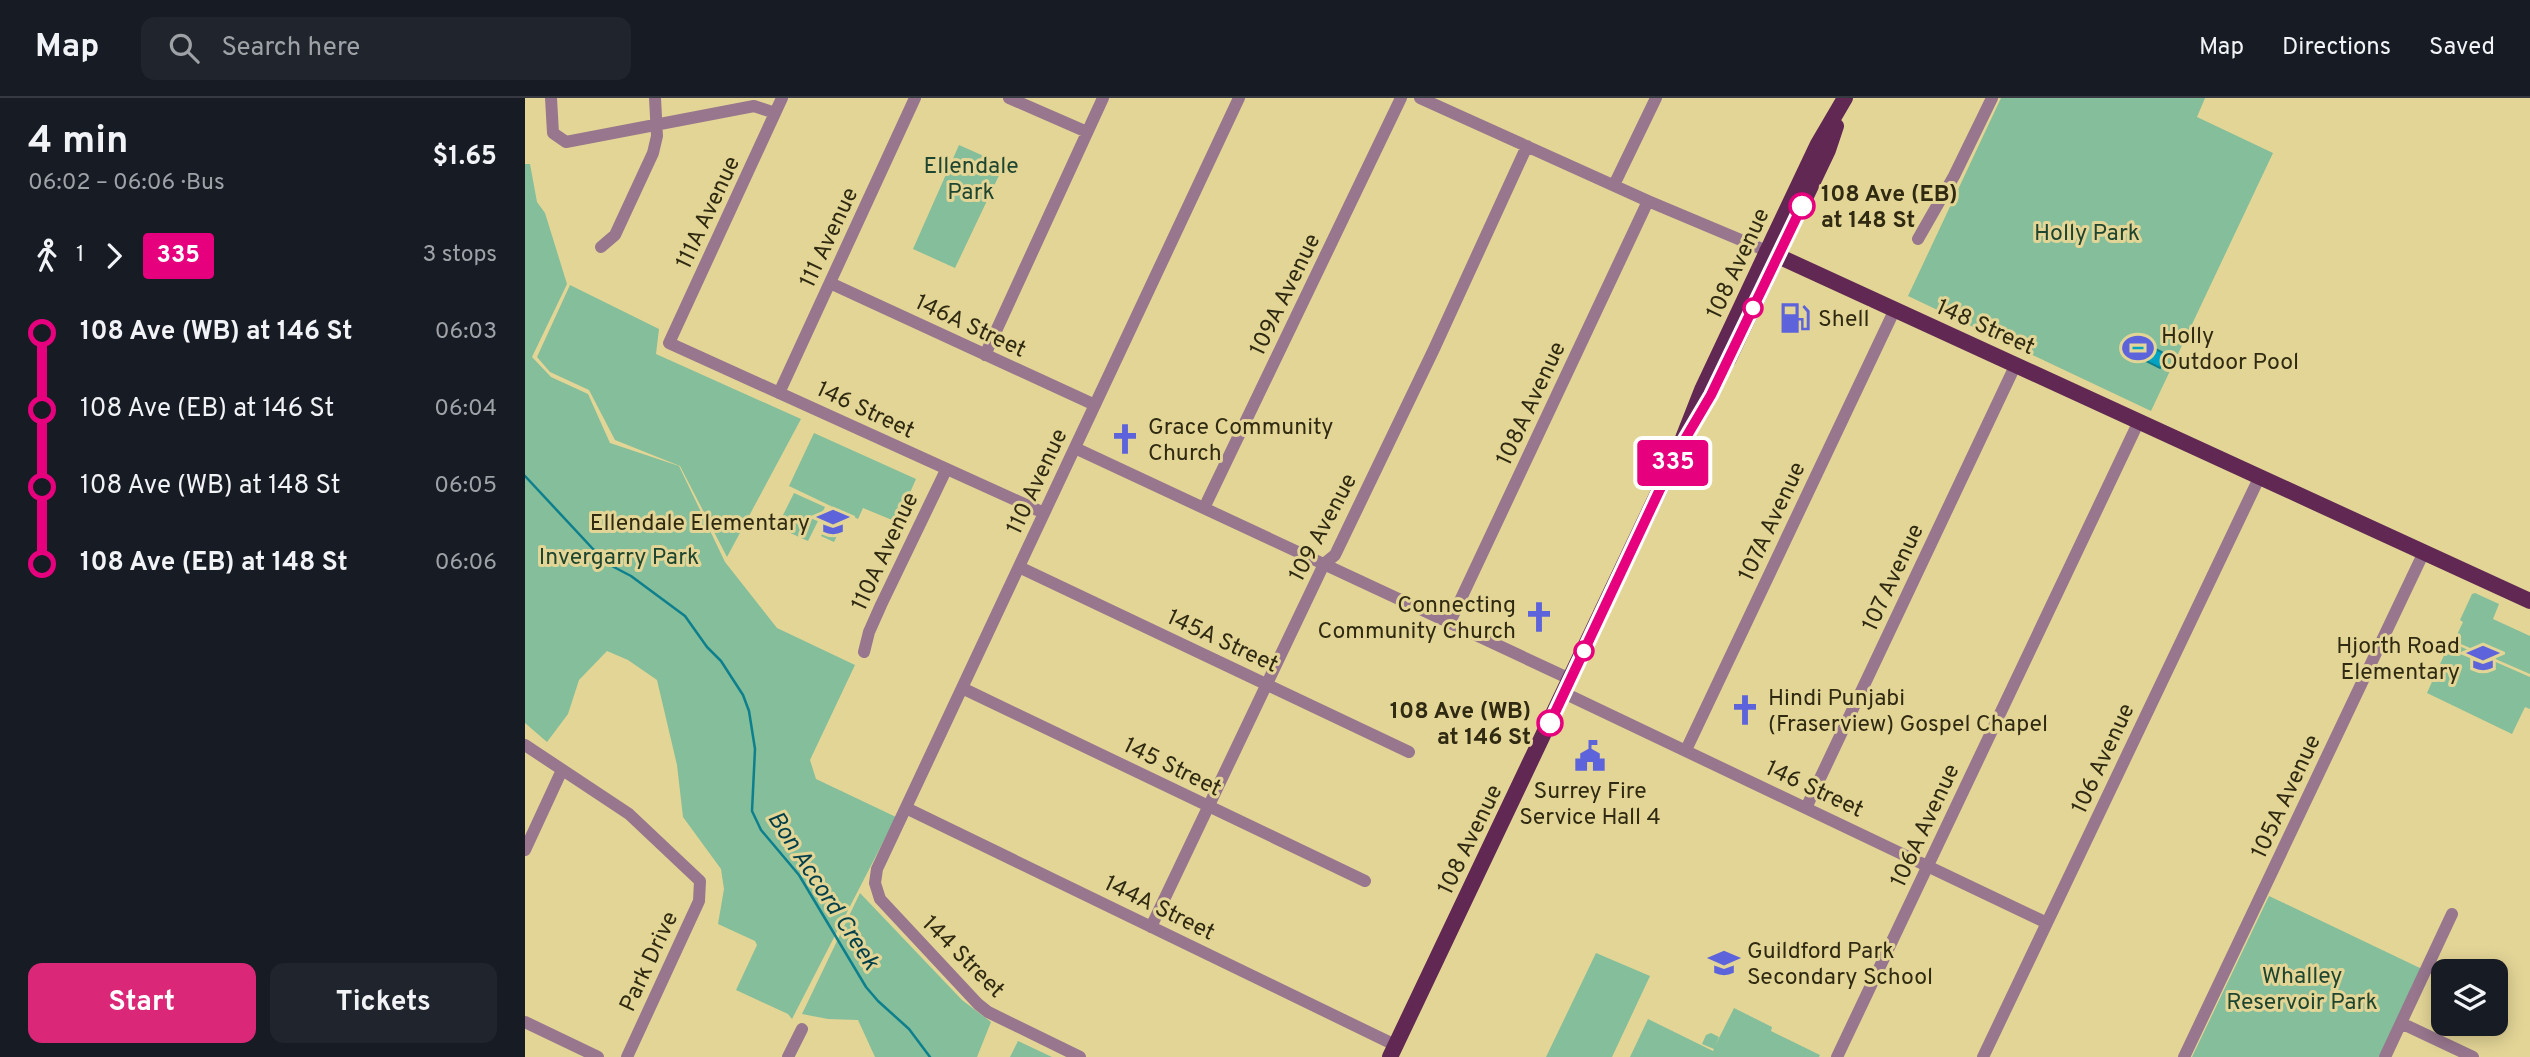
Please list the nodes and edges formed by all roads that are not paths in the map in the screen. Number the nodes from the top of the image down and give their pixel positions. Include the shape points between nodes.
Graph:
1 (551, 98) edge
2 (655, 98) edge
3 (782, 98) edge
4 (915, 98) edge
5 (1009, 98) edge
6 (1103, 98) edge
7 (1239, 98) edge
8 (1401, 98) edge
9 (1420, 98) edge
10 (1656, 98) edge
11 (1845, 98) edge
12 (1992, 98) edge
13 (775, 113) junction
14 (657, 124) junction
15 (1087, 132) junction
16 (1527, 146) junction
17 (1614, 185) junction
18 (1648, 201) junction
19 (1918, 239) dead end
20 (601, 247) dead end
21 (1773, 253) junction
22 (829, 284) junction
23 (1895, 309) junction
24 (669, 343) joint
25 (985, 355) junction
26 (2016, 364) junction
27 (779, 393) junction
28 (1095, 405) junction
29 (2139, 421) junction
30 (1075, 448) junction
31 (946, 470) junction
32 (2260, 477) junction
33 (1204, 509) junction
34 (1044, 513) junction
35 (2424, 552) junction
36 (1324, 565) junction
37 (1019, 567) junction
38 (2530, 601) edge
39 (1450, 622) junction
40 (865, 652) dead end
41 (1266, 684) junction
42 (1567, 686) junction
43 (962, 688) junction
44 (525, 744) edge
45 (1686, 750) junction
46 (1409, 752) dead end
47 (562, 770) junction
48 (1208, 806) junction
49 (906, 808) junction
50 (1806, 808) junction
51 (525, 850) edge
52 (1927, 866) junction
53 (1365, 881) dead end
54 (875, 883) joint
55 (2452, 914) dead end
56 (2047, 923) junction
57 (1151, 927) junction
58 (525, 1022) edge
59 (2402, 1023) junction
60 (802, 1029) dead end
61 (1392, 1051) edge
62 (598, 1057) edge
63 (627, 1057) edge
64 (788, 1057) edge
65 (1080, 1057) edge
66 (1837, 1057) edge
67 (1983, 1057) edge
68 (2184, 1057) edge
69 (2385, 1057) edge
70 (2473, 1057) edge

1 - 14 street via 552,129 563,141
2 - 14 street
3 - 13 street, 111A Avenue
4 - 22 street, 111 Avenue
5 - 15 street
6 - 15 street
7 - 28 street, 110 Avenue
8 - 33 street, 109A Avenue
9 - 16 street, 148 Street
10 - 17 street
11 - 21 main road, 108 Avenue via 1828,150
12 - 19 street
13 - 14 street via 754,106
13 - 24 street, 111A Avenue
14 - 20 street via 652,155 615,235
15 - 25 street
16 - 17 street, 148 Street
16 - 36 street, 109 Avenue via 1335,555
17 - 18 street, 148 Street
18 - 21 street, 148 Street
18 - 39 street, 108A Avenue
21 - 23 main road, 148 Street
21 - 42 main road, 108 Avenue via 1711,395 1678,451
22 - 25 street, 146A Street
22 - 27 street, 111 Avenue
23 - 26 main road, 148 Street
23 - 45 street, 107A Avenue
24 - 27 street, 146 Street
25 - 28 street, 146A Street
26 - 29 main road, 148 Street
26 - 50 street, 107 Avenue
27 - 31 street, 146 Street
28 - 30 street, 110 Avenue
29 - 32 main road, 148 Street
29 - 52 street, 106A Avenue
30 - 33 street, 146 Street
30 - 34 street, 110 Avenue
31 - 34 street, 146 Street
31 - 40 street, 110A Avenue via 881,605
32 - 35 main road, 148 Street
32 - 56 street, 106 Avenue
33 - 36 street, 146 Street
34 - 37 street, 110 Avenue
35 - 38 main road, 148 Street
35 - 68 street, 105A Avenue
36 - 39 street, 146 Street
36 - 41 street, 109 Avenue
37 - 41 street, 145A Street
37 - 43 street, 110 Avenue
39 - 42 street, 146 Street
41 - 46 street, 145A Street
41 - 48 street, 109 Avenue
42 - 45 street, 146 Street
42 - 61 main road, 108 Avenue
43 - 48 street, 145 Street
43 - 49 street, 110 Avenue
44 - 47 street
45 - 50 street, 146 Street
47 - 51 street
47 - 63 street, Park Drive via 629,814 700,881 699,901
48 - 53 street, 145 Street
48 - 57 street, 109 Avenue
49 - 54 street, 110 Avenue
49 - 57 street, 144A Street
50 - 52 street, 146 Street
52 - 56 street, 146 Street
52 - 66 street, 106A Avenue
54 - 65 street, 144 Street via 880,899 978,1004
55 - 59 street
56 - 67 street, 106 Avenue
57 - 61 street, 144A Street
58 - 62 street
59 - 69 street
59 - 70 street
60 - 64 street

